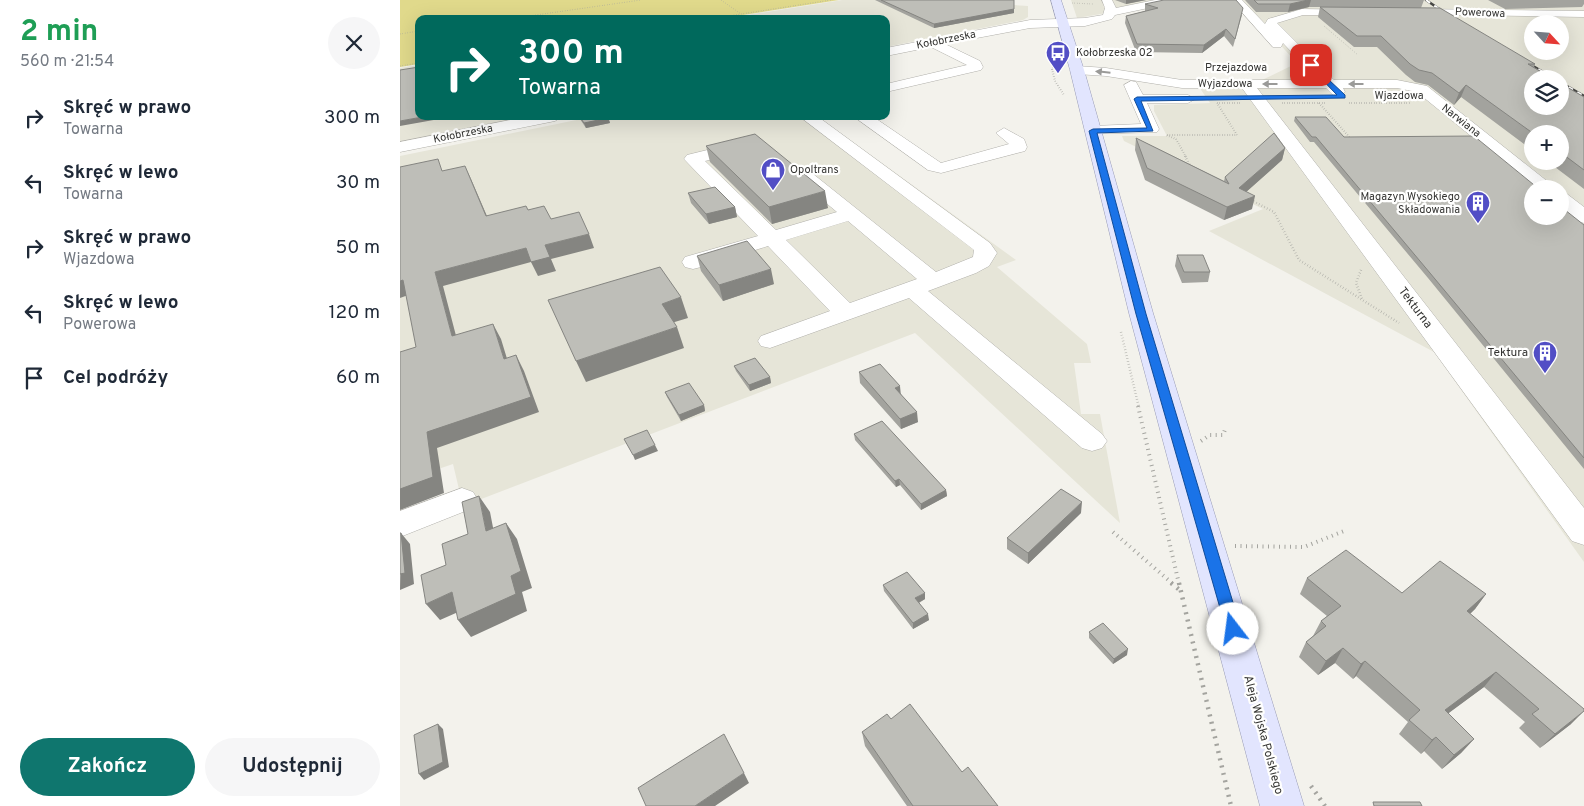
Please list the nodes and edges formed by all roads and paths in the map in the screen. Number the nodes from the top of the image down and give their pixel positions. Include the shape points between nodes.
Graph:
1 (641, 0) edge
2 (721, 0) edge
3 (831, 0) edge
4 (1056, 0) edge
5 (1138, 0) edge
6 (1172, 0) edge
7 (1236, 0) edge
8 (1449, 0) edge
9 (1543, 0) edge
10 (1152, 2) edge
11 (1069, 3) dead end
12 (1110, 6) edge
13 (1370, 12) edge
14 (1395, 12) edge
15 (1470, 12) junction
16 (741, 14) junction
17 (1579, 14) edge
18 (536, 15) edge
19 (735, 15) edge
20 (1063, 23) junction
21 (415, 32) edge
22 (400, 34) edge
23 (933, 43) junction
24 (890, 51) edge
25 (1056, 54) dead end
26 (1292, 61) dead end
27 (415, 64) edge
28 (400, 66) edge
29 (1168, 67) dead end
30 (1077, 70) junction
31 (1128, 76) junction
32 (1182, 84) junction
33 (1228, 84) joint
34 (1330, 84) junction
35 (1382, 84) junction
36 (890, 87) edge
37 (1251, 96) junction
38 (1368, 96) junction
39 (1137, 99) junction
40 (1220, 99) dead end
41 (1434, 99) junction
42 (1293, 100) junction
43 (1342, 100) junction
44 (1318, 103) junction
45 (1326, 103) dead end
46 (1067, 104) dead end
47 (536, 120) edge
48 (812, 120) edge
49 (867, 120) edge
50 (1093, 131) junction
51 (1004, 133) dead end
52 (762, 141) edge
53 (1353, 141) edge
54 (400, 147) edge
55 (784, 160) edge
56 (1194, 173) edge
57 (1537, 180) edge
58 (1247, 199) edge
59 (1569, 205) edge
60 (851, 214) junction
61 (1584, 217) edge
62 (772, 238) junction
63 (693, 262) dead end
64 (923, 285) junction
65 (846, 313) junction
66 (1120, 326) dead end
67 (1403, 326) dead end
68 (770, 341) dead end
69 (1092, 441) dead end
70 (462, 500) edge
71 (400, 524) edge
72 (1344, 531) dead end
73 (1113, 532) dead end
74 (1584, 532) edge
75 (1230, 546) dead end
76 (1181, 592) junction
77 (1231, 806) edge
78 (1282, 806) edge

1 - 18 path
2 - 16 path
3 - 16 path
4 - 20 main road, Aleja Wojska Polskiego
5 - 12 street via 1128,5
6 - 10 street
7 - 26 street
8 - 15 street
9 - 17 street
10 - 12 street
11 - 12 path
12 - 20 street, Kołobrzeska via 1108,17
13 - 34 street via 1309,12 1272,21 1271,24
14 - 15 street, Powerowa
15 - 17 street, Powerowa
16 - 19 path
20 - 23 street, Kołobrzeska via 1006,29 972,39
20 - 30 main road, Aleja Wojska Polskiego
21 - 22 path
23 - 24 street, Kołobrzeska
23 - 36 street via 976,66
25 - 46 path via 1050,65 1054,84
27 - 28 path
29 - 31 street via 1148,67
31 -> 30 street, Wyjazdowa
30 - 50 main road, Aleja Wojska Polskiego
31 - 32 street, Wyjazdowa
31 - 39 street
32 - 33 street, Wyjazdowa
32 - 39 street via 1196,99
33 - 37 street, Tekturna
35 -> 34 street, Wyjazdowa
34 -> 37 street, Wyjazdowa
34 - 43 street
35 - 38 street, Wjazdowa
35 - 41 street, Wyjazdowa via 1414,86
37 - 40 street, Wjazdowa
37 - 42 street, Wjazdowa
37 - 42 path
37 - 56 path via 1217,103 1237,135 1166,135 1176,139
37 - 74 street, Tekturna
38 - 41 street, Wjazdowa
38 - 43 street, Wjazdowa
39 - 50 street via 1151,130
41 - 43 path
41 - 57 street, Narwiana
42 - 43 street, Wjazdowa
42 - 44 path
44 - 45 path
44 - 53 path
47 - 54 street, Kołobrzeska
48 - 64 street via 983,247 986,253 981,261
49 - 51 street via 941,168 1019,147
50 - 78 main road, Aleja Wojska Polskiego via 1141,314
52 - 62 street via 693,158
55 - 60 street
58 - 67 path via 1274,212 1299,260
59 - 61 street
60 - 62 street
60 - 64 street
62 - 63 street
62 - 65 street
64 - 65 street
64 - 69 street
65 - 68 street
66 - 76 path
70 - 71 street
72 - 75 path via 1304,547
73 - 76 path
76 - 77 path

